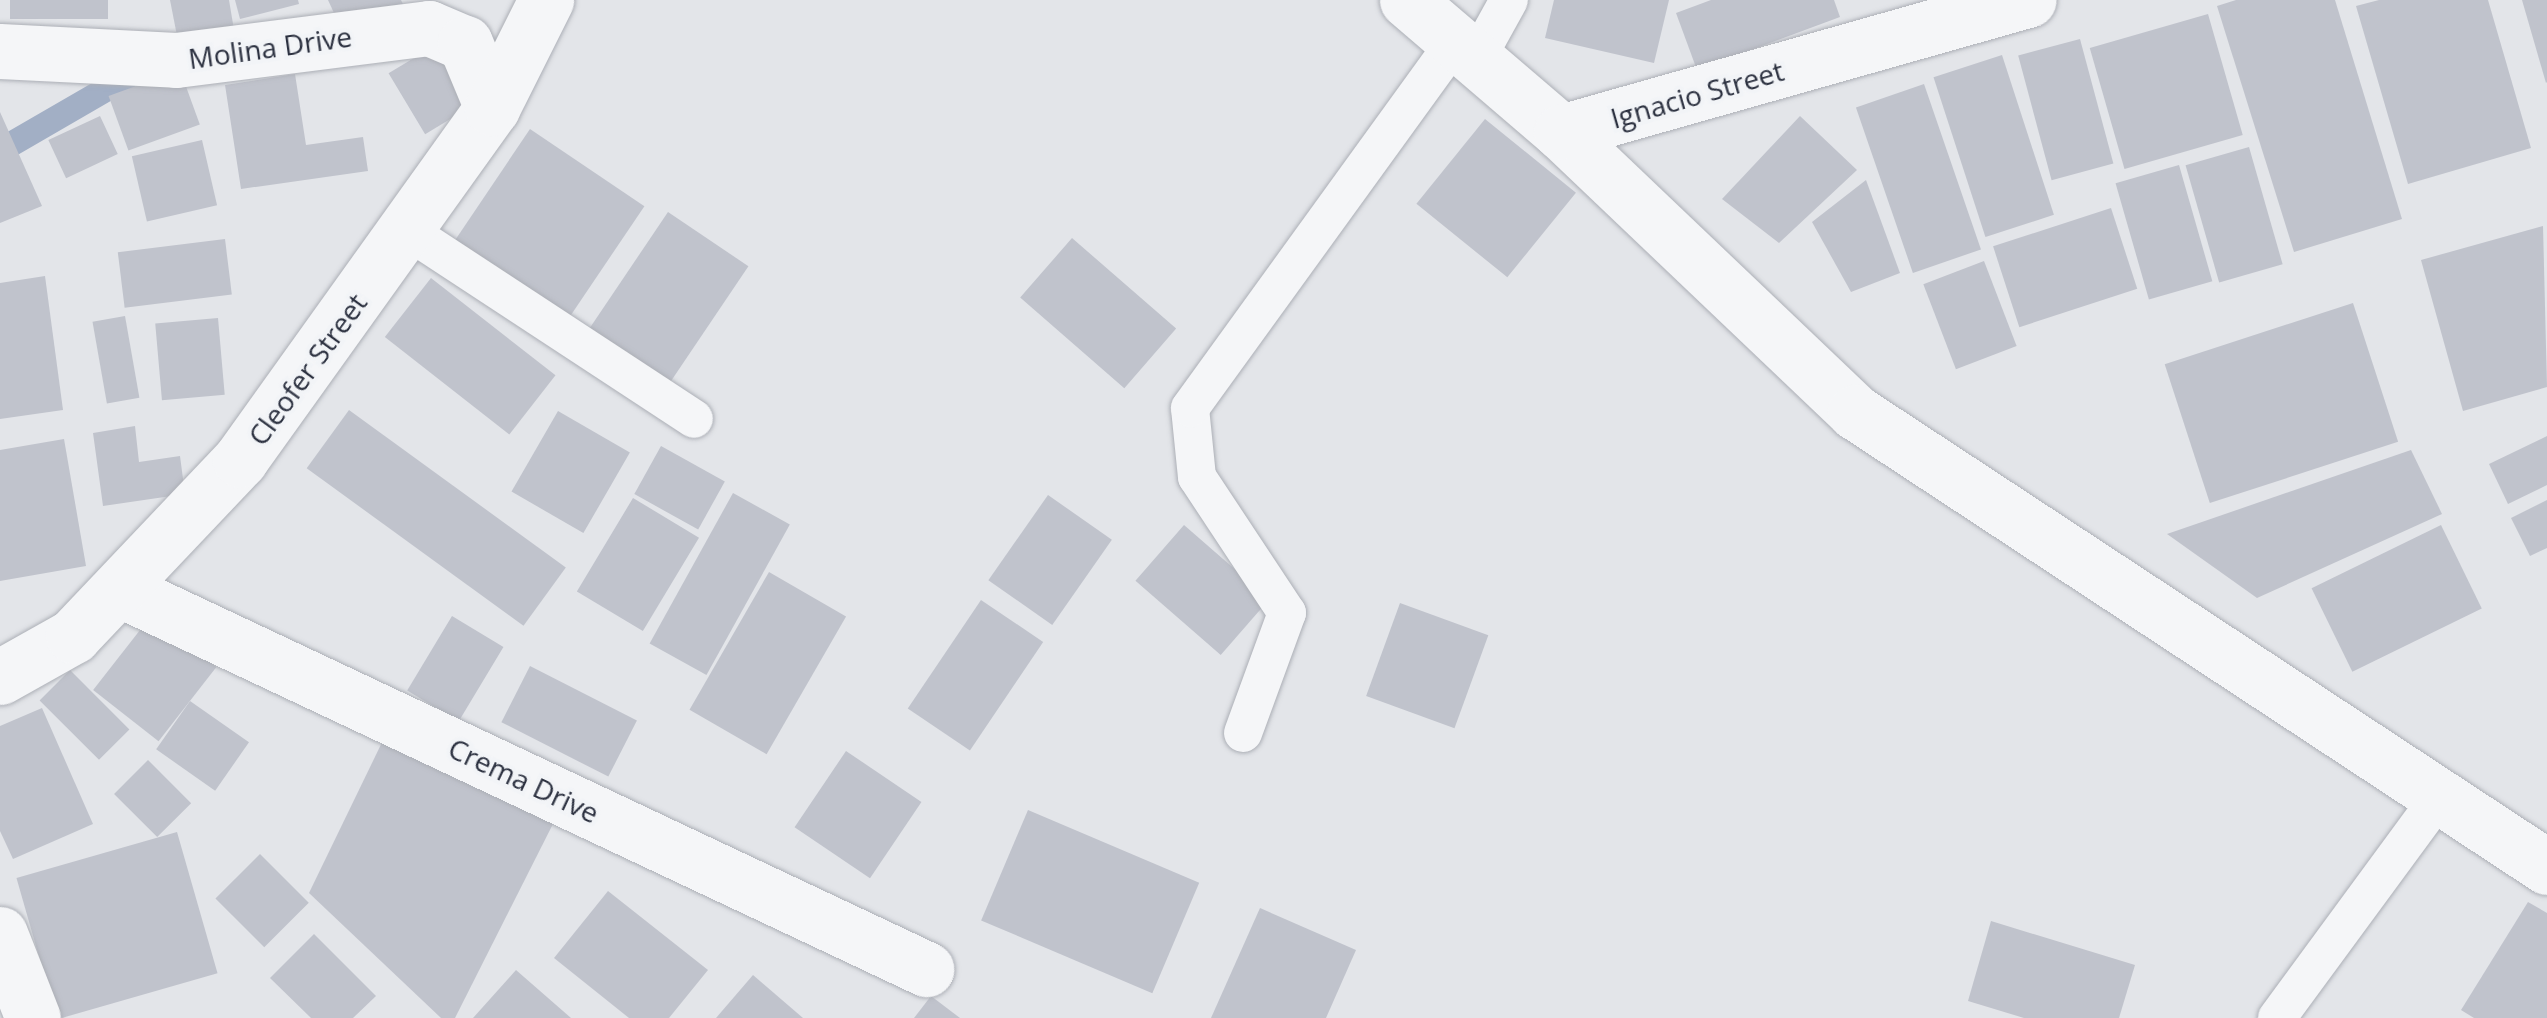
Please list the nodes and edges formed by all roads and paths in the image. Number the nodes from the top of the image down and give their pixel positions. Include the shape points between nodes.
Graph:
1 (546, 0) edge
2 (1406, 0) edge
3 (1509, 0) edge
4 (2030, 0) edge
5 (1466, 49) junction
6 (0, 51) edge
7 (492, 108) junction
8 (1561, 132) junction
9 (408, 231) junction
10 (694, 419) dead end
11 (123, 591) junction
12 (0, 677) edge
13 (1242, 734) dead end
14 (2440, 796) junction
15 (2547, 867) edge
16 (0, 934) edge
17 (926, 969) dead end
18 (33, 1018) edge
19 (2277, 1018) edge

1 - 7 street, Cleofer Street
2 - 5 street
3 - 5 lane
4 - 8 street, Ignacio Street
5 - 8 street
5 - 13 lane via 1190,408 1197,477 1287,613
6 - 7 street, Molina Drive via 176,60 429,28 465,43
7 - 9 street, Cleofer Street
8 - 14 street via 1855,412
9 - 10 lane
9 - 11 street, Cleofer Street via 240,460
11 - 12 street, Cleofer Street via 74,636
11 - 17 street, Crema Drive
14 - 15 street
14 - 19 lane
16 - 18 street

